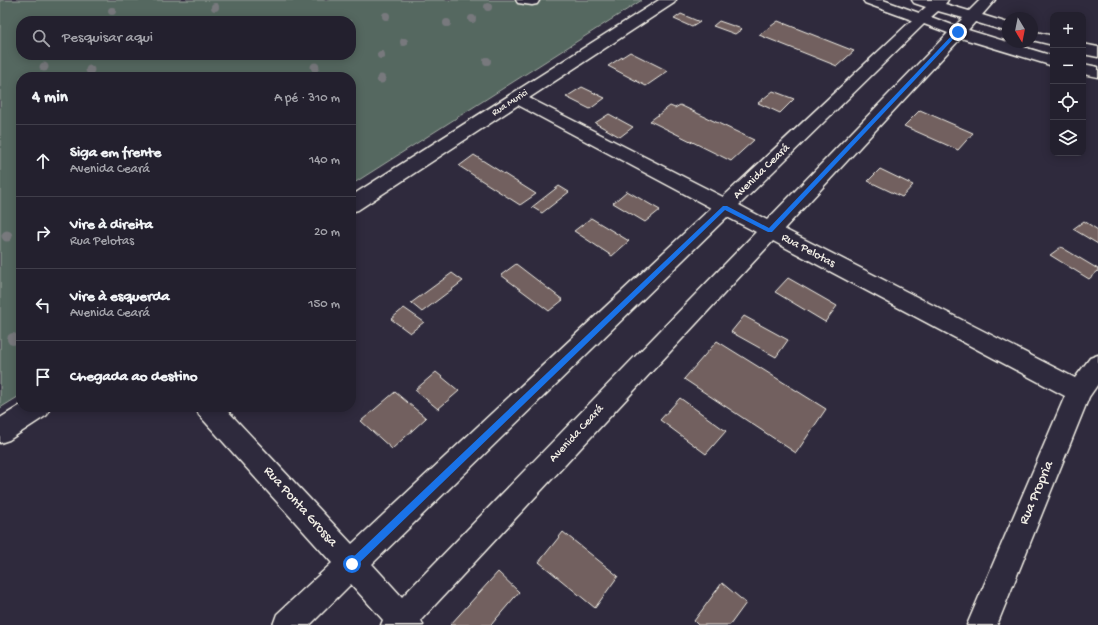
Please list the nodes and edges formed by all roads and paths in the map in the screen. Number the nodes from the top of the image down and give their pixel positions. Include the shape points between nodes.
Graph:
1 (669, 0) edge
2 (870, 0) edge
3 (988, 0) edge
4 (929, 6) edge
5 (965, 25) junction
6 (1002, 28) edge
7 (1038, 37) edge
8 (1050, 40) edge
9 (1086, 50) edge
10 (1098, 52) edge
11 (1050, 60) edge
12 (1086, 70) edge
13 (1098, 72) edge
14 (517, 98) junction
15 (356, 202) edge
16 (725, 207) junction
17 (770, 231) junction
18 (1098, 365) edge
19 (1079, 392) junction
20 (30, 412) edge
21 (213, 412) edge
22 (0, 432) edge
23 (352, 564) junction
24 (402, 623) edge
25 (288, 625) edge
26 (982, 625) edge

1 - 14 street, Rua Murici
2 - 4 street
3 - 5 street, Avenida Ceará
4 - 5 street
4 - 5 street
4 - 16 street, Avenida Ceará
5 - 6 street
5 - 11 street
5 - 17 street, Avenida Ceará
7 - 8 street
9 - 10 street
12 - 13 street
14 - 15 street, Rua Murici
14 - 16 street, Rua Pelotas
16 - 17 street, Rua Pelotas
16 - 23 street, Avenida Ceará
17 - 19 street, Rua Pelotas
17 - 24 street, Avenida Ceará
18 - 19 street, Rua Propria
19 - 26 street, Rua Propria
20 - 22 street
21 - 23 street, Rua Ponta Grossa
23 - 24 street, Rua Ponta Grossa
23 - 25 street, Avenida Ceará

